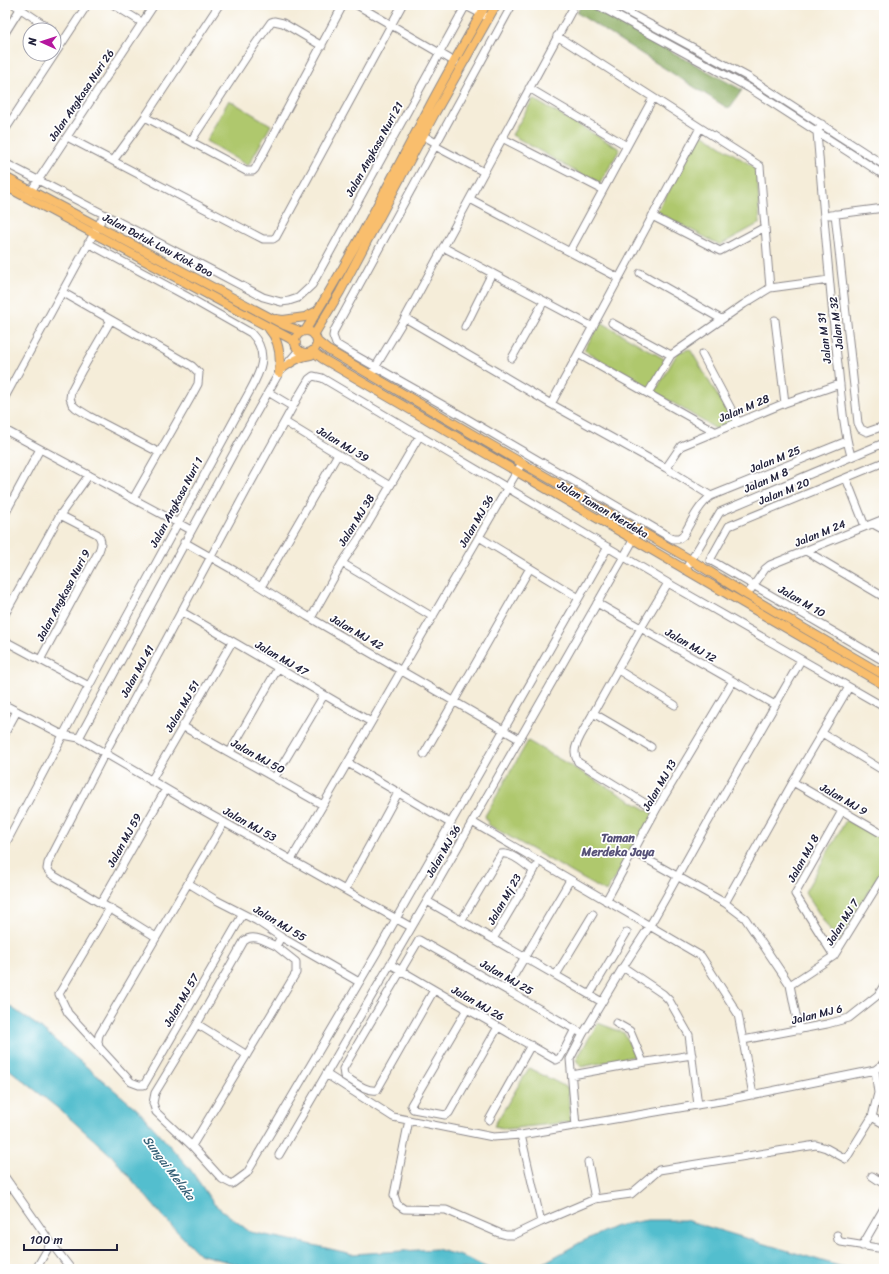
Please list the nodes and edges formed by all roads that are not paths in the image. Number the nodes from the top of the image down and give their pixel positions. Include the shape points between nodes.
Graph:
1 (87, 5) edge
2 (114, 5) edge
3 (154, 5) edge
4 (219, 5) edge
5 (343, 5) edge
6 (356, 5) edge
7 (402, 5) edge
8 (465, 5) edge
9 (486, 5) edge
10 (496, 5) edge
11 (512, 5) edge
12 (597, 5) edge
13 (614, 5) edge
14 (18, 7) edge
15 (572, 10) dead end
16 (485, 16) junction
17 (40, 22) edge
18 (143, 23) junction
19 (391, 25) junction
20 (5, 33) edge
21 (557, 36) junction
22 (64, 39) joint
23 (322, 46) junction
24 (440, 53) junction
25 (455, 62) junction
26 (529, 88) junction
27 (654, 98) junction
28 (145, 117) junction
29 (822, 124) junction
30 (700, 128) junction
31 (5, 130) edge
32 (817, 132) junction
33 (424, 136) junction
34 (67, 137) junction
35 (502, 138) junction
36 (191, 141) junction
37 (436, 144) junction
38 (627, 146) junction
39 (113, 161) junction
40 (5, 163) edge
41 (884, 165) edge
42 (484, 172) junction
43 (884, 175) edge
44 (5, 177) edge
45 (38, 180) junction
46 (5, 186) edge
47 (603, 190) junction
48 (29, 194) junction
49 (470, 199) junction
50 (884, 208) edge
51 (835, 214) junction
52 (104, 215) junction
53 (652, 216) junction
54 (824, 216) junction
55 (765, 227) junction
56 (96, 229) junction
57 (88, 243) junction
58 (443, 247) junction
59 (570, 251) junction
60 (492, 273) junction
61 (640, 273) dead end
62 (619, 278) junction
63 (828, 280) junction
64 (770, 288) junction
65 (62, 292) junction
66 (544, 301) junction
67 (318, 311) junction
68 (327, 314) junction
69 (272, 318) junction
70 (405, 318) junction
71 (721, 319) junction
72 (111, 320) junction
73 (775, 320) dead end
74 (612, 323) dead end
75 (266, 326) junction
76 (593, 327) junction
77 (465, 328) dead end
78 (303, 332) junction
79 (316, 338) junction
80 (297, 347) junction
81 (328, 350) junction
82 (312, 351) junction
83 (578, 354) junction
84 (702, 354) dead end
85 (671, 355) junction
86 (512, 358) dead end
87 (323, 359) junction
88 (281, 370) junction
89 (373, 371) junction
90 (840, 384) junction
91 (268, 392) junction
92 (648, 393) junction
93 (5, 397) edge
94 (785, 403) junction
95 (551, 404) junction
96 (293, 406) junction
97 (285, 422) junction
98 (738, 422) junction
99 (884, 426) edge
100 (5, 430) edge
101 (716, 432) junction
102 (420, 435) junction
103 (847, 441) junction
104 (884, 443) edge
105 (40, 449) junction
106 (160, 453) junction
107 (338, 454) junction
108 (851, 456) junction
109 (884, 462) edge
110 (522, 463) junction
111 (666, 468) junction
112 (517, 471) junction
113 (89, 476) junction
114 (846, 478) junction
115 (390, 486) junction
116 (508, 488) junction
117 (711, 496) junction
118 (133, 499) junction
119 (5, 514) edge
120 (60, 515) junction
121 (884, 519) edge
122 (178, 523) junction
123 (873, 524) junction
124 (865, 526) junction
125 (191, 530) junction
126 (639, 530) junction
127 (884, 530) edge
128 (479, 538) junction
129 (633, 540) junction
130 (184, 542) junction
131 (608, 547) junction
132 (806, 551) junction
133 (624, 556) junction
134 (211, 557) junction
135 (691, 560) junction
136 (710, 560) joint
137 (342, 563) junction
138 (530, 568) junction
139 (685, 570) junction
140 (668, 583) junction
141 (753, 586) junction
142 (261, 587) junction
143 (747, 595) junction
144 (884, 597) edge
145 (579, 598) junction
146 (597, 603) junction
147 (182, 612) junction
148 (5, 614) edge
149 (433, 616) junction
150 (311, 618) junction
151 (641, 628) junction
152 (5, 642) edge
153 (232, 642) junction
154 (40, 660) junction
155 (801, 660) junction
156 (884, 662) edge
157 (278, 668) junction
158 (618, 670) junction
159 (401, 671) junction
160 (884, 674) edge
161 (733, 681) junction
162 (884, 685) edge
163 (89, 686) junction
164 (849, 687) junction
165 (324, 695) junction
166 (454, 701) junction
167 (5, 705) edge
168 (675, 705) dead end
169 (775, 705) junction
170 (884, 707) edge
171 (17, 711) junction
172 (593, 713) junction
173 (372, 722) junction
174 (182, 726) junction
175 (504, 730) junction
176 (5, 733) edge
177 (822, 733) junction
178 (63, 735) junction
179 (79, 738) junction
180 (519, 739) junction
181 (651, 747) dead end
182 (230, 752) junction
183 (105, 753) junction
184 (424, 754) dead end
185 (348, 763) junction
186 (884, 771) edge
187 (274, 777) junction
188 (151, 781) junction
189 (792, 782) junction
190 (166, 788) junction
191 (398, 792) junction
192 (323, 805) junction
193 (656, 810) junction
194 (842, 811) junction
195 (224, 822) junction
196 (472, 822) junction
197 (450, 823) junction
198 (884, 835) edge
199 (5, 845) edge
200 (634, 852) junction
201 (291, 860) junction
202 (539, 862) junction
203 (534, 871) junction
204 (884, 875) edge
205 (678, 877) junction
206 (570, 880) junction
207 (188, 883) junction
208 (345, 890) junction
209 (427, 901) junction
210 (606, 901) junction
211 (101, 903) junction
212 (725, 903) junction
213 (110, 908) junction
214 (243, 914) junction
215 (592, 914) dead end
216 (396, 919) junction
217 (462, 921) junction
218 (411, 927) junction
219 (649, 927) junction
220 (627, 932) dead end
221 (156, 937) junction
222 (281, 937) junction
223 (493, 939) junction
224 (276, 946) junction
225 (834, 956) junction
226 (525, 958) junction
227 (390, 964) junction
228 (622, 967) junction
229 (401, 971) junction
230 (556, 975) junction
231 (359, 982) junction
232 (790, 985) junction
233 (884, 985) edge
234 (506, 989) junction
235 (434, 990) junction
236 (590, 994) junction
237 (602, 1002) junction
238 (467, 1009) junction
239 (616, 1022) dead end
240 (197, 1024) junction
241 (498, 1027) junction
242 (575, 1030) junction
243 (799, 1030) junction
244 (583, 1034) junction
245 (743, 1040) junction
246 (531, 1045) junction
247 (99, 1046) junction
248 (247, 1055) junction
249 (692, 1055) junction
250 (643, 1062) junction
251 (884, 1063) edge
252 (875, 1070) junction
253 (326, 1074) junction
254 (572, 1075) junction
255 (753, 1095) junction
256 (698, 1105) junction
257 (872, 1116) junction
258 (409, 1120) junction
259 (489, 1120) dead end
260 (884, 1124) edge
261 (576, 1126) junction
262 (521, 1136) junction
263 (192, 1146) junction
264 (280, 1155) dead end
265 (588, 1162) dead end
266 (872, 1176) dead end
267 (5, 1177) edge
268 (10, 1184) junction
269 (884, 1184) edge
270 (5, 1193) edge
271 (595, 1199) junction
272 (884, 1208) edge
273 (541, 1222) junction
274 (837, 1235) dead end
275 (51, 1243) junction
276 (862, 1246) junction
277 (884, 1249) edge
278 (36, 1269) edge
279 (71, 1269) edge

1 - 22 street
2 - 18 street
3 - 18 street, Jalan Angkasa Nuri 26
4 - 28 street
5 - 23 street
6 - 19 street
7 - 19 street
8 - 16 street
8 - 24 street, Jalan Angkasa Nuri 21
9 - 16 main road
10 - 16 main road
11 - 37 street
12 - 32 street via 749,88
13 - 29 street via 748,78
14 - 17 street
14 - 20 street
15 - 21 street
16 - 25 main road
16 - 33 main road
18 - 34 street, Jalan Angkasa Nuri 26
19 - 24 street
19 - 39 street via 273,239 263,239
21 - 26 street
21 - 27 street
22 - 31 street
23 - 36 street via 282,23 271,22
23 - 36 street via 255,169 246,171
24 - 25 street
24 - 52 street, Jalan Angkasa Nuri 21 via 312,285 298,298 281,302 263,297
25 - 67 main road
26 - 35 street
26 - 38 street
27 - 30 street
27 - 38 street
28 - 36 street
28 - 39 street
29 - 32 street
29 - 41 street
30 - 53 street
30 - 55 street via 760,166
32 - 43 street
32 - 54 street, Jalan M 31
33 - 37 street
33 - 68 main road
34 - 39 street
34 - 45 street, Jalan Angkasa Nuri 26
35 - 42 street
35 - 47 street
37 - 42 street
37 - 89 street via 334,330 336,344
38 - 47 street
40 - 45 street
42 - 49 street
44 - 48 main road, Jalan Datuk Low Kiok Boo
45 - 48 street, Jalan Angkasa Nuri 26
45 - 52 street
46 - 48 main road, Jalan Datuk Low Kiok Boo
47 - 59 street
48 - 56 main road, Jalan Datuk Low Kiok Boo
49 - 58 street
49 - 59 street
50 - 51 street
51 - 54 street
51 - 99 street, Jalan M 32 via 858,423 861,429 867,432
52 - 56 street
53 - 55 street via 720,251
53 - 62 street
54 - 63 street, Jalan M 31
55 - 64 street
56 - 57 street
56 - 69 main road, Jalan Datuk Low Kiok Boo
56 - 75 main road, Jalan Datuk Low Kiok Boo
57 - 65 street
57 - 122 street, Jalan Angkasa Nuri 1 via 244,328 257,339 261,347 262,365 259,373
58 - 60 street
58 - 70 street
59 - 62 street
60 - 66 street
60 - 77 street
61 - 71 street
62 - 76 street
63 - 64 street
63 - 90 street, Jalan M 31
64 - 71 street
65 - 72 street
65 - 93 street
66 - 76 street
66 - 86 street
67 - 69 main road via 305,318
67 - 78 main road
68 - 79 main road
68 - 81 main road via 320,330 322,342
69 - 78 main road, Jalan Datuk Low Kiok Boo
70 - 89 street
70 - 95 street
71 - 85 street
72 - 106 street via 192,366 199,373 198,384
72 - 106 street via 71,391 72,404 89,416
73 - 94 street
74 - 85 street
75 - 80 main road, Jalan Datuk Low Kiok Boo via 288,338
75 - 88 main road via 274,334 279,348
76 - 83 street
78 - 79 main road via 308,331
78 - 80 main road via 296,338
79 - 81 main road, Jalan Taman Merdeka
79 - 82 main road via 317,345
80 - 82 main road via 305,353
80 - 88 street
81 - 89 main road, Jalan Taman Merdeka
82 - 87 main road, Jalan Taman Merdeka
83 - 92 street
83 - 95 street
84 - 98 street
85 - 92 street
87 - 88 main road via 312,355 304,356
87 - 112 main road, Jalan Taman Merdeka
88 - 91 street
89 - 110 main road, Jalan Taman Merdeka
89 - 117 street via 464,416 673,539 683,536 700,508
90 - 94 street, Jalan M 28
90 - 103 street, Jalan M 31
91 - 96 street
91 - 125 street
92 - 101 street
94 - 98 street, Jalan M 28
95 - 111 street
96 - 97 street, Jalan MJ 41
96 - 102 street, Jalan MJ 41 via 309,379 316,376
97 - 107 street, Jalan MJ 39
97 - 134 street, Jalan MJ 41
98 - 101 street, Jalan M 28
100 - 105 street
101 - 111 street, Jalan M 28 via 681,446
102 - 115 street, Jalan MJ 38
102 - 116 street
103 - 108 street, Jalan M 31
103 - 117 street, Jalan M 25
104 - 108 street, Jalan M 8
105 - 113 street
105 - 119 street
106 - 118 street
107 - 115 street, Jalan MJ 39
107 - 142 street
108 - 135 street, Jalan M 8 via 720,512
109 - 114 street, Jalan M 20
110 - 112 street, Jalan MJ 36
110 - 126 main road, Jalan Taman Merdeka
111 - 117 street
112 - 116 street, Jalan MJ 36
112 - 129 main road, Jalan Taman Merdeka
113 - 118 street
113 - 120 street
114 - 124 street
114 - 136 street, Jalan M 20 via 729,526
115 - 137 street, Jalan MJ 38
116 - 128 street, Jalan MJ 36
116 - 131 street
118 - 122 street
120 - 148 street
120 - 154 street, Jalan Angkasa Nuri 9 via 96,534 102,541
121 - 123 street, Jalan M 24
122 - 125 street
122 - 163 street, Jalan Angkasa Nuri 1
123 - 124 street, Jalan M 24
123 - 127 street
124 - 132 street, Jalan M 24
125 - 130 street
126 - 129 street, Jalan MJ 36
126 - 135 main road, Jalan Taman Merdeka
128 - 138 street
128 - 149 street, Jalan MJ 36
129 - 133 street, Jalan MJ 36
129 - 139 main road, Jalan Taman Merdeka
130 - 134 street, Jalan MJ 42
130 - 179 street
131 - 133 street
131 - 145 street
132 - 141 street, Jalan M 24 via 765,569
132 - 144 street
133 - 140 street
133 - 146 street, Jalan MJ 36
134 - 142 street, Jalan MJ 42
134 - 147 street, Jalan MJ 41
135 - 139 street, Jalan M 8
135 - 143 main road, Jalan Taman Merdeka
136 - 141 street, Jalan M 10
137 - 149 street
137 - 150 street, Jalan MJ 38
138 - 145 street
138 - 166 street
139 - 162 main road, Jalan Taman Merdeka
140 - 151 street
140 - 155 street
141 - 143 street
141 - 156 street, Jalan M 10
142 - 150 street, Jalan MJ 42
143 - 160 main road, Jalan Taman Merdeka
145 - 175 street
146 - 151 street, Jalan MJ 12
146 - 180 street, Jalan MJ 36
147 - 153 street, Jalan MJ 47
147 - 183 street, Jalan MJ 41
149 - 159 street, Jalan MJ 36
150 - 159 street, Jalan MJ 42
151 - 158 street
151 - 161 street, Jalan MJ 12
152 - 154 street
153 - 157 street, Jalan MJ 47
153 - 174 street, Jalan MJ 51
154 - 163 street
155 - 164 street
155 - 169 street
157 - 165 street, Jalan MJ 47
157 - 182 street
158 - 168 street
158 - 172 street
159 - 166 street, Jalan MJ 42
159 - 173 street, Jalan MJ 36
161 - 169 street, Jalan MJ 12
161 - 193 street, Jalan MJ 13
163 - 178 street, Jalan Angkasa Nuri 1
164 - 170 street
164 - 177 street
165 - 173 street, Jalan MJ 47
165 - 187 street
166 - 175 street, Jalan MJ 42
166 - 184 street
167 - 171 street, Jalan MJ 53
169 - 205 street
171 - 176 street
171 - 178 street, Jalan MJ 53
172 - 181 street
172 - 193 street via 575,746 574,752 578,762
173 - 185 street, Jalan MJ 36
174 - 182 street, Jalan MJ 50
174 - 188 street, Jalan MJ 51
175 - 180 street, Jalan MJ 42
175 - 197 street
177 - 186 street
177 - 189 street
178 - 179 street, Jalan MJ 53
178 - 199 street, Jalan Angkasa Nuri 1
179 - 183 street, Jalan MJ 53
180 - 196 street, Jalan MJ 36
182 - 187 street, Jalan MJ 50
183 - 188 street, Jalan MJ 53
183 - 211 street, Jalan MJ 41 via 47,867 52,874
185 - 191 street
185 - 192 street, Jalan MJ 36
187 - 192 street, Jalan MJ 50
188 - 190 street, Jalan MJ 53
189 - 194 street, Jalan MJ 9
189 - 212 street
190 - 195 street, Jalan MJ 53
190 - 211 street, Jalan MJ 59
191 - 197 street
191 - 208 street
192 - 201 street, Jalan MJ 36
193 - 200 street, Jalan MJ 13
194 - 198 street, Jalan MJ 9
194 - 225 street, Jalan MJ 8 via 795,894
195 - 201 street, Jalan MJ 53
195 - 207 street
196 - 202 street
196 - 209 street, Jalan MJ 36
197 - 216 street
200 - 205 street
200 - 210 street, Jalan MJ 13
201 - 208 street, Jalan MJ 53
202 - 203 street, Jalan Mj 23
202 - 206 street
203 - 217 street via 510,855 501,854
203 - 223 street, Jalan Mj 23
204 - 225 street, Jalan MJ 7
205 - 212 street
205 - 219 street
206 - 210 street
206 - 226 street
207 - 214 street, Jalan MJ 55
207 - 221 street
208 - 216 street, Jalan MJ 53
209 - 217 street
209 - 218 street, Jalan MJ 36
210 - 219 street
211 - 213 street, Jalan MJ 41
212 - 232 street via 745,918
213 - 221 street, Jalan MJ 41
213 - 247 street via 59,994 68,1013
214 - 222 street, Jalan MJ 55
214 - 247 street, Jalan MJ 57 via 144,1084 131,1082
215 - 230 street
216 - 218 street, Jalan MJ 53
216 - 231 street
217 - 223 street
218 - 227 street, Jalan MJ 36
219 - 228 street
219 - 245 street via 701,956 738,1014
220 - 236 street
221 - 247 street via 99,1035
222 - 224 street
222 - 231 street, Jalan MJ 55
223 - 226 street
224 - 240 street via 252,937 244,941
224 - 248 street via 296,962 296,973
225 - 232 street, Jalan MJ 7
226 - 230 street
226 - 234 street
227 - 229 street, Jalan MJ 26
227 - 253 street, Jalan MJ 36
228 - 237 street
228 - 249 street via 670,1000 689,1035
229 - 234 street, Jalan MJ 25 via 419,940
229 - 235 street, Jalan MJ 26
229 - 235 street via 343,1069 344,1076 368,1089 377,1090
230 - 236 street
231 - 263 street via 247,1173 232,1184 222,1179
232 - 243 street
233 - 243 street, Jalan MJ 6 via 878,995 849,1018
234 - 242 street, Jalan MJ 25
235 - 238 street, Jalan MJ 26
236 - 237 street
237 - 244 street
238 - 241 street, Jalan MJ 26
238 - 241 street via 411,1105 412,1109 445,1115 449,1113
239 - 250 street via 630,1031
240 - 248 street
240 - 263 street via 155,1093 153,1103 156,1112
241 - 246 street, Jalan MJ 26
242 - 244 street, Jalan MJ 25
242 - 246 street, Jalan MJ 26 via 560,1058 556,1060
243 - 245 street, Jalan MJ 6
244 - 254 street via 570,1059
245 - 255 street
246 - 259 street
248 - 263 street
249 - 250 street
249 - 256 street
250 - 254 street
251 - 252 street
252 - 255 street
252 - 257 street via 878,1094
253 - 258 street via 393,1117
253 - 264 street, Jalan MJ 36
254 - 261 street
255 - 256 street
256 - 261 street
257 - 260 street
257 - 271 street via 846,1159 816,1145 728,1158 659,1170 631,1194
258 - 262 street via 493,1137
258 - 273 street via 394,1195 397,1204 404,1209 446,1210 506,1235 514,1235
261 - 262 street
262 - 273 street
265 - 271 street
266 - 269 street
267 - 268 street
268 - 270 street
268 - 275 street
271 - 273 street
272 - 276 street
274 - 276 street via 841,1242
275 - 278 street
275 - 279 street
276 - 277 street

